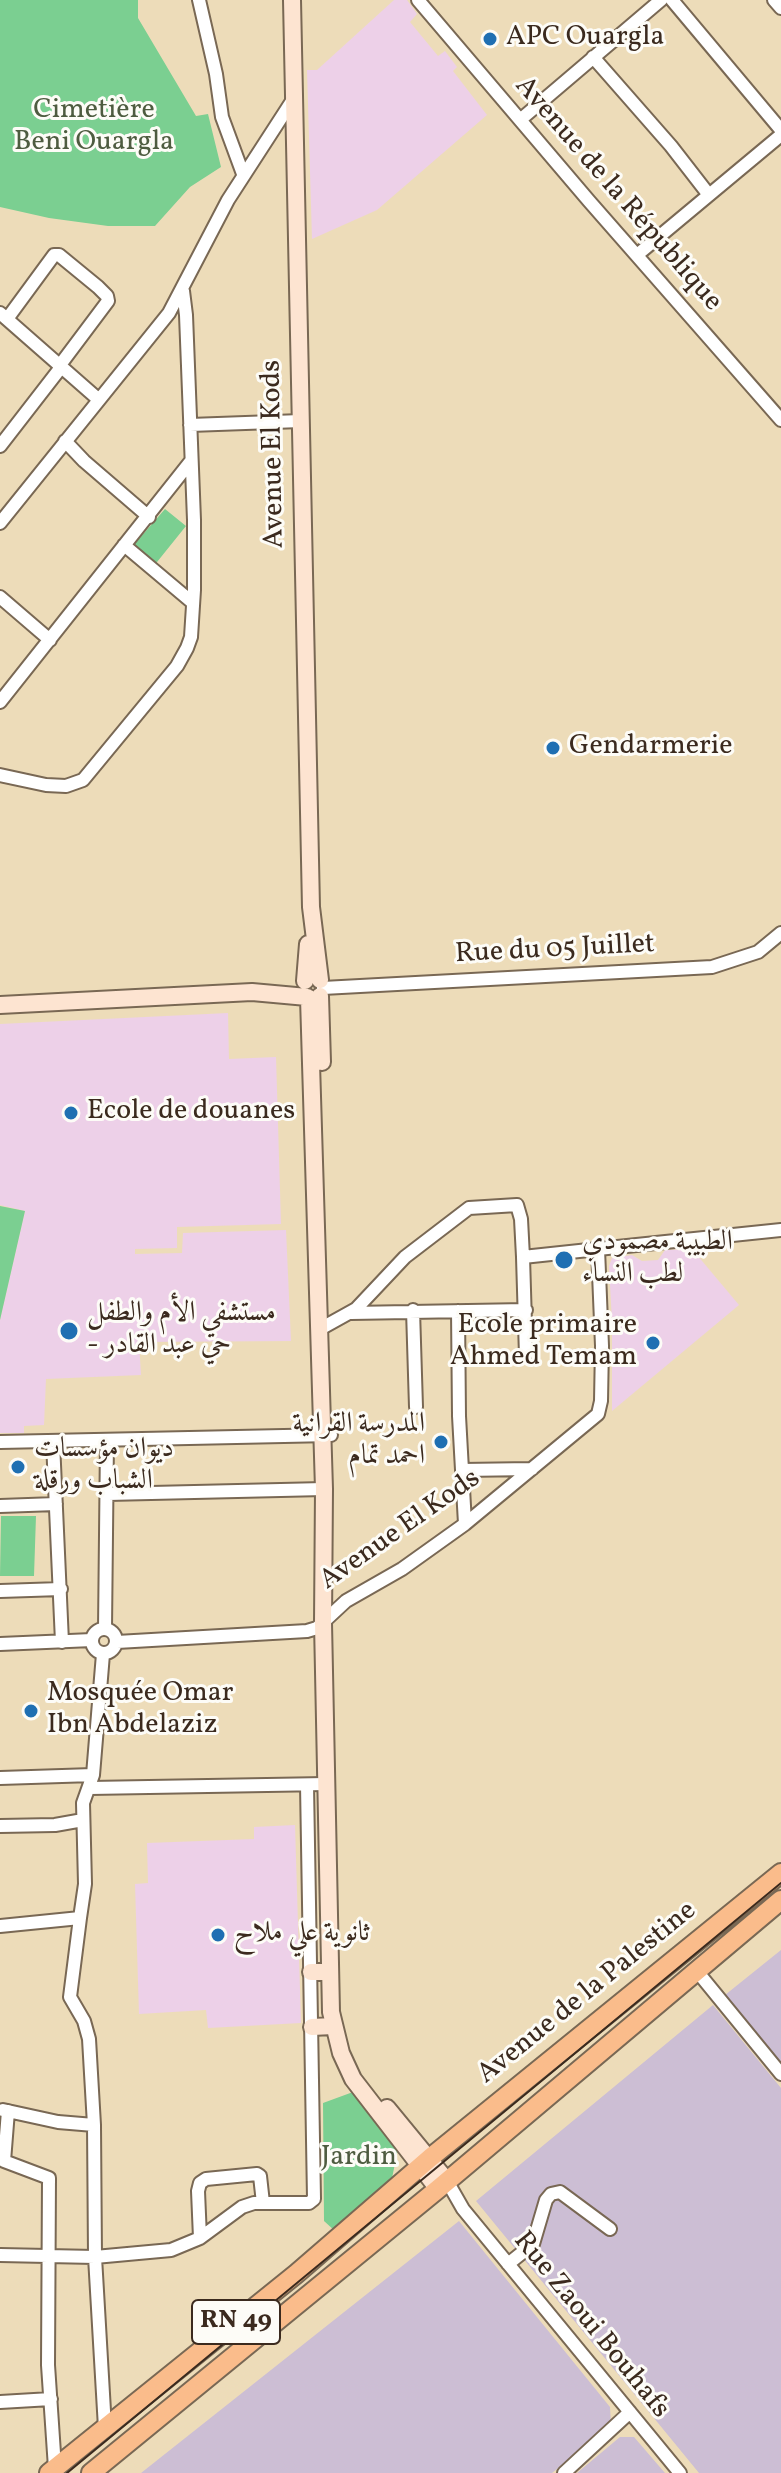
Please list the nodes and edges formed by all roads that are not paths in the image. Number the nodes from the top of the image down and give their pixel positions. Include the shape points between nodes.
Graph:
1 (199, 0) edge
2 (292, 0) edge
3 (418, 0) edge
4 (661, 0) edge
5 (672, 0) edge
6 (774, 0) edge
7 (781, 8) edge
8 (593, 57) junction
9 (294, 98) junction
10 (520, 120) junction
11 (781, 132) edge
12 (243, 174) junction
13 (709, 195) junction
14 (637, 255) junction
15 (183, 291) junction
16 (3, 316) edge
17 (61, 365) junction
18 (98, 399) junction
19 (781, 420) edge
20 (301, 421) junction
21 (190, 425) junction
22 (65, 441) junction
23 (0, 446) edge
24 (191, 461) junction
25 (149, 517) junction
26 (0, 523) edge
27 (124, 545) junction
28 (0, 597) edge
29 (193, 603) junction
30 (50, 640) junction
31 (0, 702) edge
32 (0, 775) edge
33 (781, 933) edge
34 (312, 989) junction
35 (0, 1005) edge
36 (781, 1230) edge
37 (598, 1249) junction
38 (523, 1257) junction
39 (413, 1310) junction
40 (526, 1310) junction
41 (458, 1311) junction
42 (351, 1313) junction
43 (324, 1327) junction
44 (526, 1356) dead end
45 (416, 1407) dead end
46 (327, 1435) junction
47 (107, 1440) junction
48 (0, 1442) edge
49 (53, 1442) junction
50 (532, 1469) junction
51 (462, 1470) junction
52 (324, 1489) junction
53 (108, 1494) junction
54 (56, 1504) junction
55 (0, 1506) edge
56 (465, 1524) junction
57 (61, 1589) junction
58 (0, 1591) edge
59 (326, 1619) junction
60 (105, 1629) junction
61 (92, 1640) junction
62 (62, 1642) junction
63 (117, 1642) junction
64 (0, 1644) edge
65 (103, 1654) junction
66 (0, 1778) edge
67 (92, 1781) junction
68 (326, 1784) junction
69 (307, 1785) junction
70 (83, 1820) junction
71 (0, 1826) edge
72 (781, 1873) edge
73 (309, 1875) junction
74 (328, 1875) junction
75 (781, 1900) edge
76 (80, 1918) junction
77 (0, 1926) edge
78 (696, 1970) junction
79 (311, 1972) junction
80 (329, 1972) junction
81 (333, 2026) junction
82 (312, 2027) junction
83 (781, 2074) edge
84 (4, 2110) edge
85 (94, 2125) junction
86 (424, 2162) junction
87 (442, 2185) junction
88 (263, 2203) junction
89 (610, 2229) dead end
90 (200, 2238) junction
91 (0, 2255) edge
92 (47, 2255) junction
93 (95, 2257) junction
94 (508, 2264) junction
95 (51, 2399) junction
96 (0, 2402) edge
97 (630, 2412) junction
98 (105, 2428) junction
99 (52, 2471) edge
100 (91, 2473) edge
101 (564, 2473) edge
102 (680, 2473) edge

1 - 12 street via 222,117
2 - 9 main road, Avenue El Kods
3 - 10 street, Avenue de la République
4 - 8 street
5 - 11 street
6 - 7 street
8 - 10 street
8 - 13 street
9 - 12 street
9 - 20 main road, Avenue El Kods
10 - 14 street, Avenue de la République
11 - 13 street
12 - 15 street
13 - 14 street
14 - 19 street, Avenue de la République
15 - 18 street
15 - 21 street
16 - 17 street
16 - 17 street via 54,255 98,287 108,301
17 - 18 street
17 - 23 street
18 - 22 street
20 - 21 street
20 - 34 main road, Avenue El Kods
21 - 24 street
22 - 25 street
22 - 26 street
24 - 25 street
24 - 29 street
25 - 27 street
27 - 29 street
27 - 30 street
28 - 30 street
29 - 32 street via 191,637 177,666 83,780 46,785
30 - 31 street
33 - 34 street, Rue du 05 Juillet via 758,952 712,967
34 - 35 main road
34 - 43 main road, Avenue El Kods
36 - 37 street
37 - 38 street
37 - 50 street, Avenue El Kods via 600,1409
38 - 40 street
38 - 42 street via 517,1205 469,1208 405,1257
39 - 41 street
39 - 42 street
39 - 45 street
40 - 41 street
40 - 44 street
41 - 51 street
42 - 43 street
43 - 46 main road, Avenue El Kods
46 - 47 street
46 - 52 main road, Avenue El Kods
46 - 59 main road, Avenue El Kods
47 - 49 street
47 - 53 street
48 - 49 street
49 - 54 street
50 - 51 street
50 - 56 street, Avenue El Kods
51 - 56 street
52 - 53 street
52 - 59 main road, Avenue El Kods
53 - 60 street
54 - 55 street
54 - 57 street
56 - 59 street, Avenue El Kods
57 - 58 street
57 - 62 street
59 - 63 street via 307,1631
59 - 68 main road
59 - 86 main road via 342,2027 368,2085
60 - 61 street
60 - 63 street
61 - 62 street
61 - 65 street
62 - 64 street
63 - 65 street
65 - 67 street
66 - 67 street
67 - 69 street
67 - 70 street
68 - 69 street
68 - 74 main road
69 - 73 street
70 - 71 street
70 - 76 street
72 - 86 main road, Avenue de la Palestine / RN 49
73 - 74 main road
73 - 79 street
74 - 80 main road
75 - 78 main road, RN 49
76 - 77 street
76 - 85 street via 70,1997 87,2030
78 - 83 street
78 - 87 main road, RN 49
79 - 80 main road
79 - 82 street
80 - 81 main road
81 - 82 main road
81 - 86 main road via 353,2079
82 - 88 street via 314,2199
84 - 85 street
84 - 92 street via 4,2161 49,2178
85 - 93 street
86 - 87 main road
86 - 98 main road, RN 49 via 296,2274
87 - 94 street, Rue Zaoui Bouhafs
87 - 100 main road, RN 49
88 - 90 street via 242,2207
88 - 90 street via 257,2174 206,2179 198,2191
89 - 94 street via 560,2192 551,2194 533,2244
90 - 93 street via 171,2250
91 - 92 street
92 - 93 street
92 - 95 street
93 - 98 street
94 - 97 street, Rue Zaoui Bouhafs
95 - 96 street
95 - 99 street
97 - 101 street
97 - 102 street, Rue Zaoui Bouhafs
98 - 99 main road, RN 49

